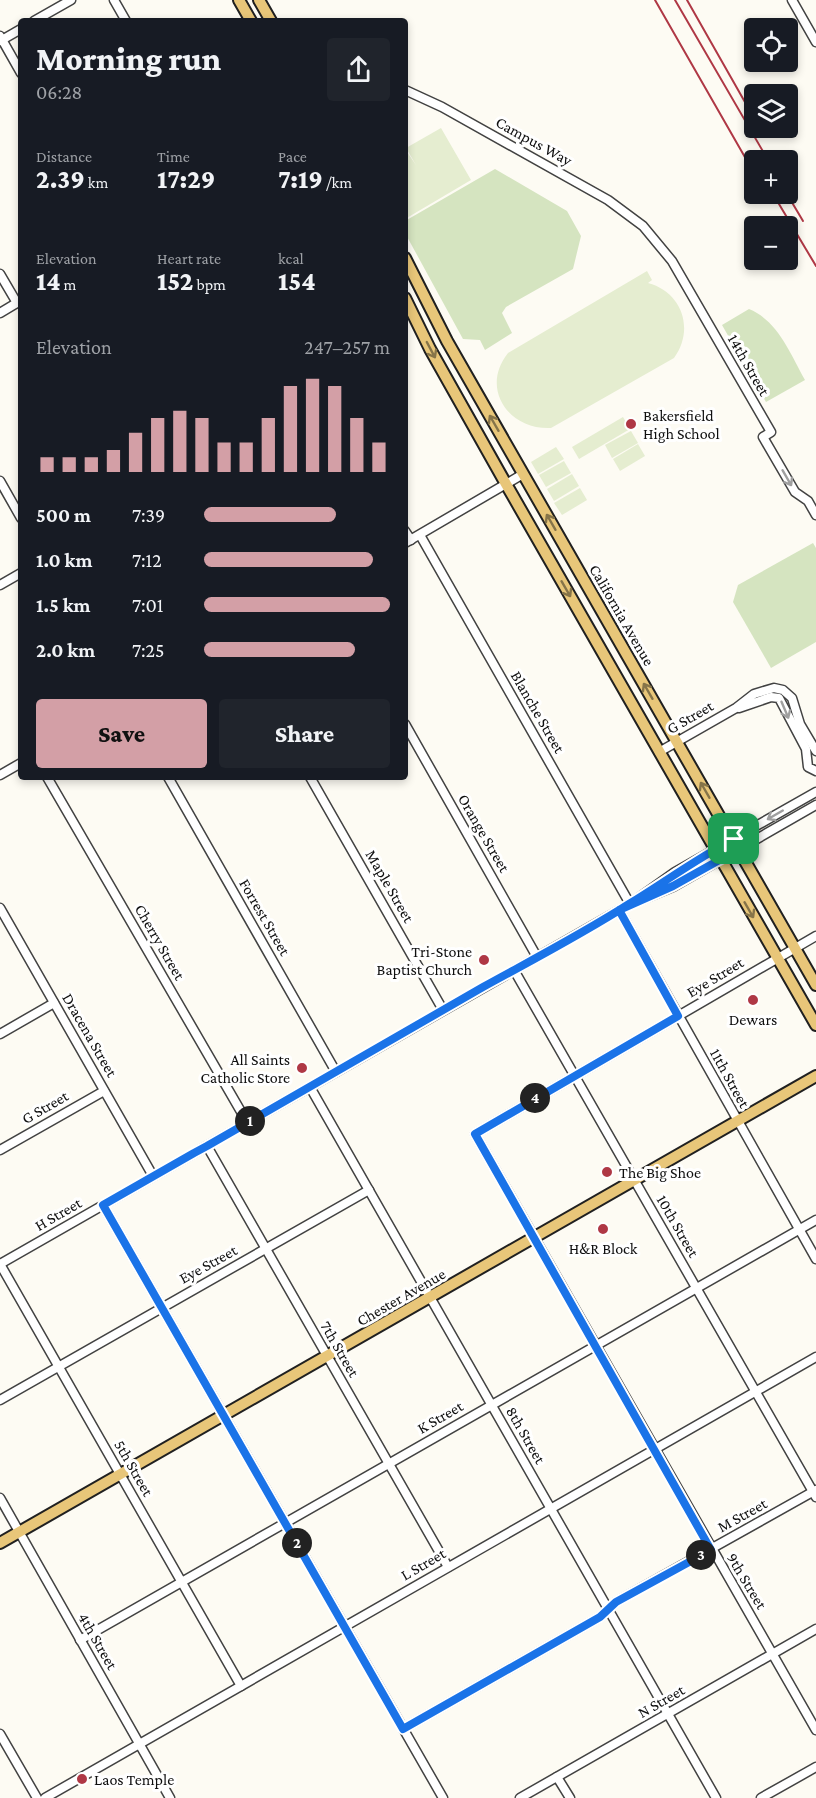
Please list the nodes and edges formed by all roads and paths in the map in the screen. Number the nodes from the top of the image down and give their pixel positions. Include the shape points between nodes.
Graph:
1 (71, 0) edge
2 (114, 0) edge
3 (239, 0) edge
4 (259, 0) edge
5 (792, 0) edge
6 (39, 18) edge
7 (124, 18) edge
8 (249, 18) edge
9 (268, 18) edge
10 (18, 30) edge
11 (1, 39) edge
12 (816, 42) edge
13 (18, 68) edge
14 (408, 91) edge
15 (643, 226) joint
16 (408, 264) edge
17 (0, 274) edge
18 (18, 301) edge
19 (18, 303) edge
20 (408, 306) edge
21 (0, 313) edge
22 (523, 474) junction
23 (0, 481) edge
24 (506, 484) junction
25 (18, 513) edge
26 (816, 514) edge
27 (420, 535) junction
28 (408, 542) edge
29 (18, 575) edge
30 (0, 585) edge
31 (736, 708) junction
32 (408, 729) edge
33 (677, 742) junction
34 (816, 751) edge
35 (659, 752) junction
36 (18, 765) edge
37 (816, 771) edge
38 (0, 775) edge
39 (49, 780) edge
40 (170, 780) edge
41 (312, 780) edge
42 (816, 792) edge
43 (816, 805) edge
44 (736, 844) junction
45 (714, 849) junction
46 (720, 860) junction
47 (630, 904) junction
48 (0, 908) edge
49 (619, 910) junction
50 (816, 936) edge
51 (795, 948) junction
52 (537, 957) junction
53 (776, 958) junction
54 (514, 970) junction
55 (816, 985) edge
56 (54, 1003) junction
57 (443, 1010) junction
58 (678, 1016) junction
59 (816, 1025) edge
60 (0, 1034) edge
61 (336, 1072) junction
62 (574, 1075) junction
63 (816, 1076) edge
64 (310, 1087) junction
65 (104, 1091) junction
66 (737, 1121) junction
67 (247, 1122) junction
68 (475, 1134) joint
69 (207, 1146) junction
70 (0, 1150) edge
71 (153, 1176) junction
72 (634, 1180) junction
73 (369, 1191) junction
74 (103, 1205) junction
75 (816, 1220) edge
76 (799, 1230) junction
77 (533, 1238) junction
78 (266, 1249) junction
79 (816, 1259) edge
80 (0, 1264) edge
81 (696, 1288) junction
82 (430, 1297) junction
83 (162, 1307) junction
84 (595, 1346) junction
85 (327, 1356) junction
86 (816, 1357) edge
87 (59, 1368) junction
88 (756, 1392) junction
89 (0, 1400) edge
90 (492, 1405) junction
91 (224, 1415) junction
92 (654, 1450) junction
93 (389, 1464) junction
94 (120, 1474) junction
95 (815, 1493) edge
96 (0, 1498) edge
97 (551, 1509) junction
98 (285, 1523) junction
99 (19, 1532) junction
100 (0, 1544) edge
101 (711, 1550) junction
102 (448, 1567) junction
103 (182, 1582) junction
104 (608, 1609) junction
105 (344, 1626) junction
106 (816, 1629) edge
107 (80, 1640) junction
108 (772, 1654) junction
109 (242, 1686) junction
110 (668, 1714) junction
111 (403, 1729) junction
112 (816, 1730) edge
113 (0, 1734) edge
114 (139, 1744) junction
115 (816, 1767) edge
116 (557, 1777) junction
117 (37, 1798) edge
118 (45, 1798) edge
119 (170, 1798) edge
120 (442, 1798) edge
121 (520, 1798) edge
122 (570, 1798) edge
123 (716, 1798) edge
124 (761, 1798) edge

1 - 6 street
2 - 7 street
3 - 8 main road
4 - 9 main road
5 - 12 street
10 - 11 street
11 - 13 street
14 - 15 street, Campus Way via 608,200
15 -> 26 street, 14th Street via 672,261 771,432 763,437 795,492 808,501
22 -> 16 main road, California Avenue
17 - 18 street
19 - 21 street
20 -> 24 main road
22 - 24 street
33 -> 22 main road, California Avenue
23 - 25 street
24 - 27 street
24 -> 35 main road
27 - 28 street
27 - 47 street, Blanche Street
29 - 30 street
31 - 33 street, G Street
31 - 34 street, G Street via 759,692 783,690 792,698 800,723
31 -> 37 street, G Street via 778,698 806,749 808,767
32 - 52 street, Orange Street
33 - 35 street, G Street
44 -> 33 main road, California Avenue
35 - 45 main road
36 - 38 street
39 - 67 street, Cherry Street
40 - 61 street, Forrest Street
41 - 57 street, Maple Street
42 -> 44 street, H Street
43 - 44 street, H Street
44 - 45 street, H Street
44 - 46 street, H Street
44 - 51 main road, California Avenue
45 - 46 main road
45 - 47 street, H Street
46 - 47 street, H Street
46 -> 53 main road
47 - 49 street, H Street
48 - 56 street, Dracena Street
49 - 52 street, H Street
49 - 58 street, 11th Street
50 - 51 street, Eye Street
51 - 53 street, Eye Street
51 - 55 main road, California Avenue
52 - 54 street, H Street
53 - 58 street, Eye Street
53 - 59 main road
54 - 57 street, H Street
54 - 62 street, 10th Street
56 - 60 street
56 - 65 street, Dracena Street
57 - 61 street, H Street
58 - 62 street, Eye Street
58 - 66 street, 11th Street
61 - 64 street, H Street
62 - 68 street, Eye Street
62 - 72 street, 10th Street
63 - 66 main road, Chester Avenue
64 - 67 street, H Street
64 - 73 street, 8th Street
65 - 70 street, G Street
65 - 71 street, Dracena Street
66 - 72 main road, Chester Avenue
66 - 76 street, 11th Street
67 - 69 street, H Street
68 - 77 street, 9th Street
69 - 71 street, H Street
69 - 78 street, 7th Street
71 - 74 street, H Street
72 - 77 main road, Chester Avenue
72 - 81 street, 10th Street
73 - 78 street, Eye Street
73 - 82 street, 8th Street
74 - 80 street, H Street
74 - 83 street
75 - 76 street, K Street
76 - 79 street, 11th Street
76 - 81 street, K Street
77 - 82 main road, Chester Avenue
77 - 84 street, 9th Street
78 - 83 street, Eye Street
78 - 85 street, 7th Street
80 - 87 street, 5th Street
81 - 84 street, K Street
81 - 88 street, 10th Street
82 - 85 main road, Chester Avenue
82 - 90 street, 8th Street
83 - 87 street, Eye Street
83 - 91 street
84 - 90 street, K Street
84 - 92 street, 9th Street
85 - 91 main road, Chester Avenue
85 - 93 street, 7th Street
86 - 88 street, L Street
87 - 89 street, Eye Street
87 - 94 street, 5th Street
88 - 92 street, L Street
88 - 95 street, 10th Street
90 - 93 street, K Street
90 - 97 street, 8th Street
91 - 94 main road, Chester Avenue
91 - 98 street
92 - 97 street, L Street
92 - 101 street, 9th Street
93 - 98 street, K Street
93 - 102 street, 7th Street
94 - 99 main road, Chester Avenue
94 - 103 street, 5th Street
95 - 101 street, M Street
96 - 99 street, 4th Street
97 - 102 street, L Street
97 - 104 street, 8th Street
98 - 103 street, K Street
98 - 105 street
99 - 100 main road, Chester Avenue
99 - 107 street, 4th Street
101 - 104 street, M Street
101 - 108 street, 9th Street
102 - 105 street, L Street
103 - 107 street, K Street
103 - 109 street, 5th Street
104 - 110 street, 8th Street
104 - 111 street, M Street
105 - 109 street, L Street
105 - 111 street
106 - 108 street, N Street
107 - 114 street, 4th Street
108 - 110 street, N Street
108 - 112 street, 9th Street
109 - 114 street, L Street
110 - 116 street, N Street
110 - 123 street, 8th Street
111 - 120 street
113 - 117 street
114 - 118 street, L Street
114 - 119 street, 4th Street
115 - 124 street
116 - 121 street, N Street
116 - 122 street

